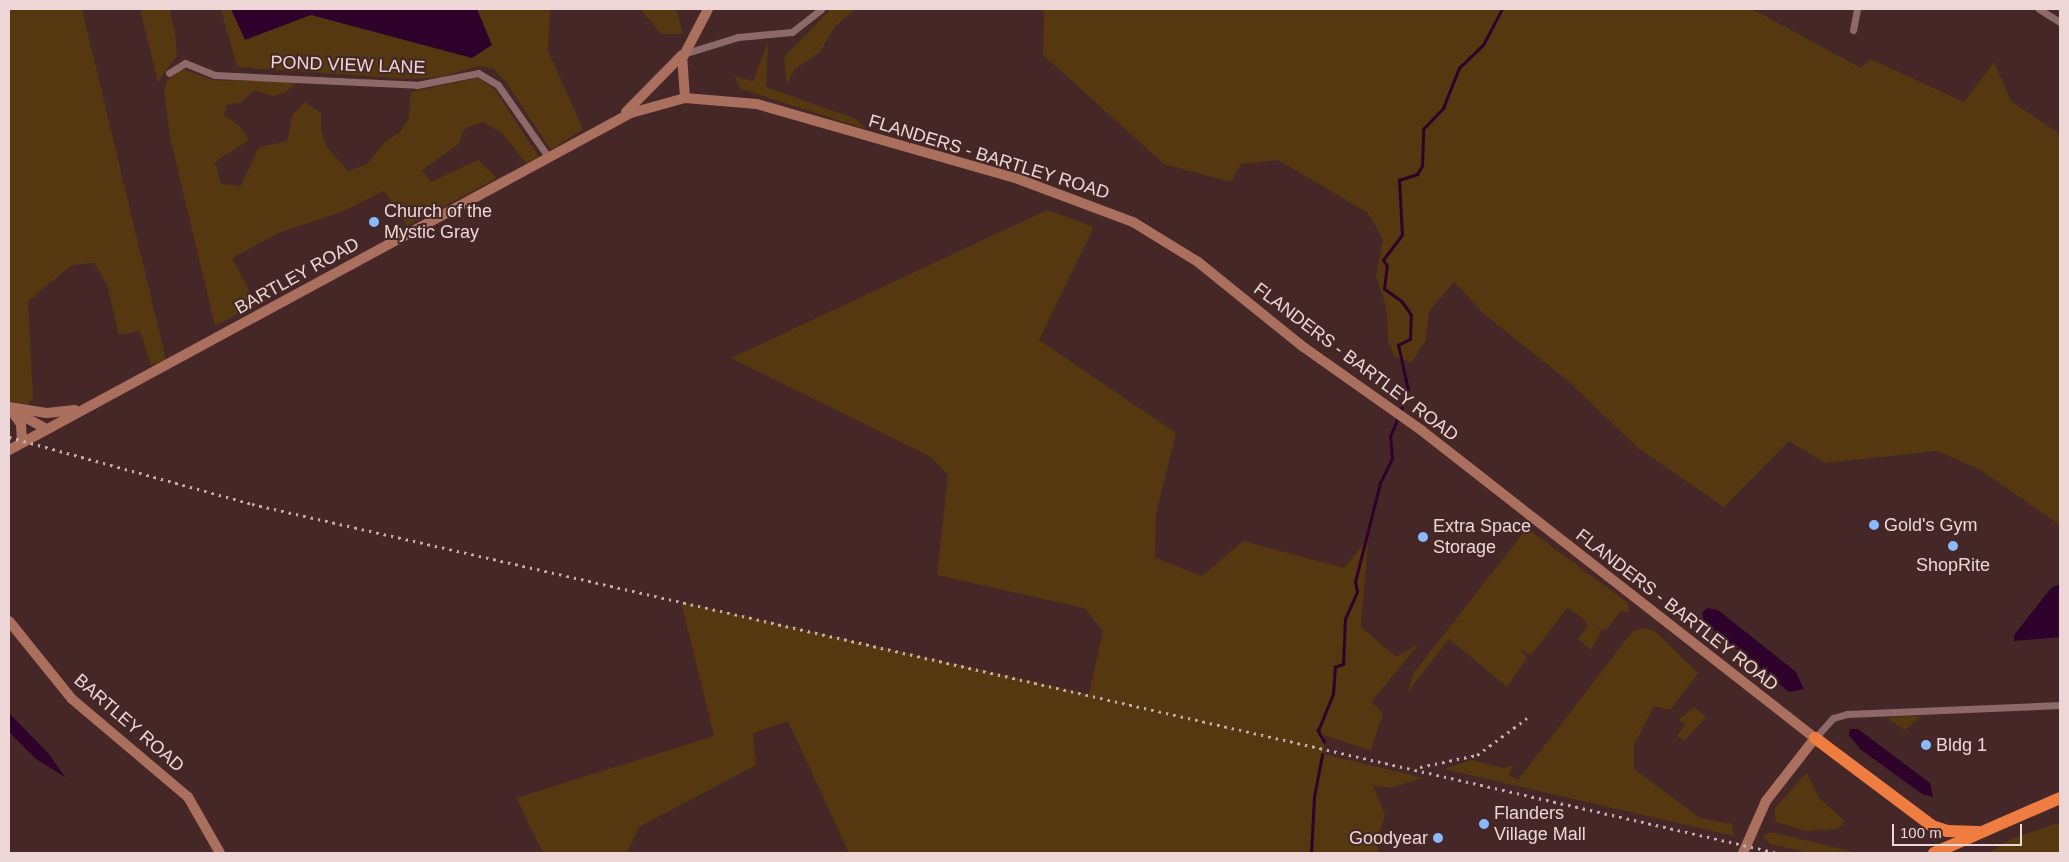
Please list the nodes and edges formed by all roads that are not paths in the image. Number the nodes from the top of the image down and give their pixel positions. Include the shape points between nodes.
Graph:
1 (708, 9) edge
2 (821, 9) edge
3 (1857, 9) edge
4 (2039, 9) edge
5 (2060, 22) edge
6 (1853, 30) dead end
7 (683, 54) junction
8 (169, 73) dead end
9 (685, 98) junction
10 (617, 120) junction
11 (549, 158) junction
12 (9, 408) edge
13 (84, 409) junction
14 (46, 429) junction
15 (22, 442) junction
16 (9, 450) edge
17 (9, 621) edge
18 (2060, 705) edge
19 (1815, 738) junction
20 (2060, 798) edge
21 (1978, 832) junction
22 (220, 853) edge
23 (1743, 853) edge
24 (1934, 853) edge

1 - 7 main road
2 - 7 street via 792,32 738,37
3 - 6 street
4 - 5 street
7 - 9 main road
7 - 10 main road
8 - 11 street, POND VIEW LANE via 185,63 215,75 417,85 478,73 498,85
9 - 10 main road, BARTLEY ROAD
9 - 19 main road, FLANDERS - BARTLEY ROAD via 757,104 1018,180 1134,222 1204,267 1310,351 1421,430
10 - 11 main road, BARTLEY ROAD
11 - 13 main road, BARTLEY ROAD
12 - 13 main road via 47,414
12 - 14 main road
12 - 15 main road via 21,424
13 - 14 main road, BARTLEY ROAD
14 - 15 main road, BARTLEY ROAD
15 - 16 main road, BARTLEY ROAD
17 - 22 main road, BARTLEY ROAD via 72,699 188,797
18 - 19 street via 1848,714 1833,718
19 - 21 highway via 1932,826 1947,831
19 - 23 main road via 1766,801
20 - 21 highway
21 - 24 highway

